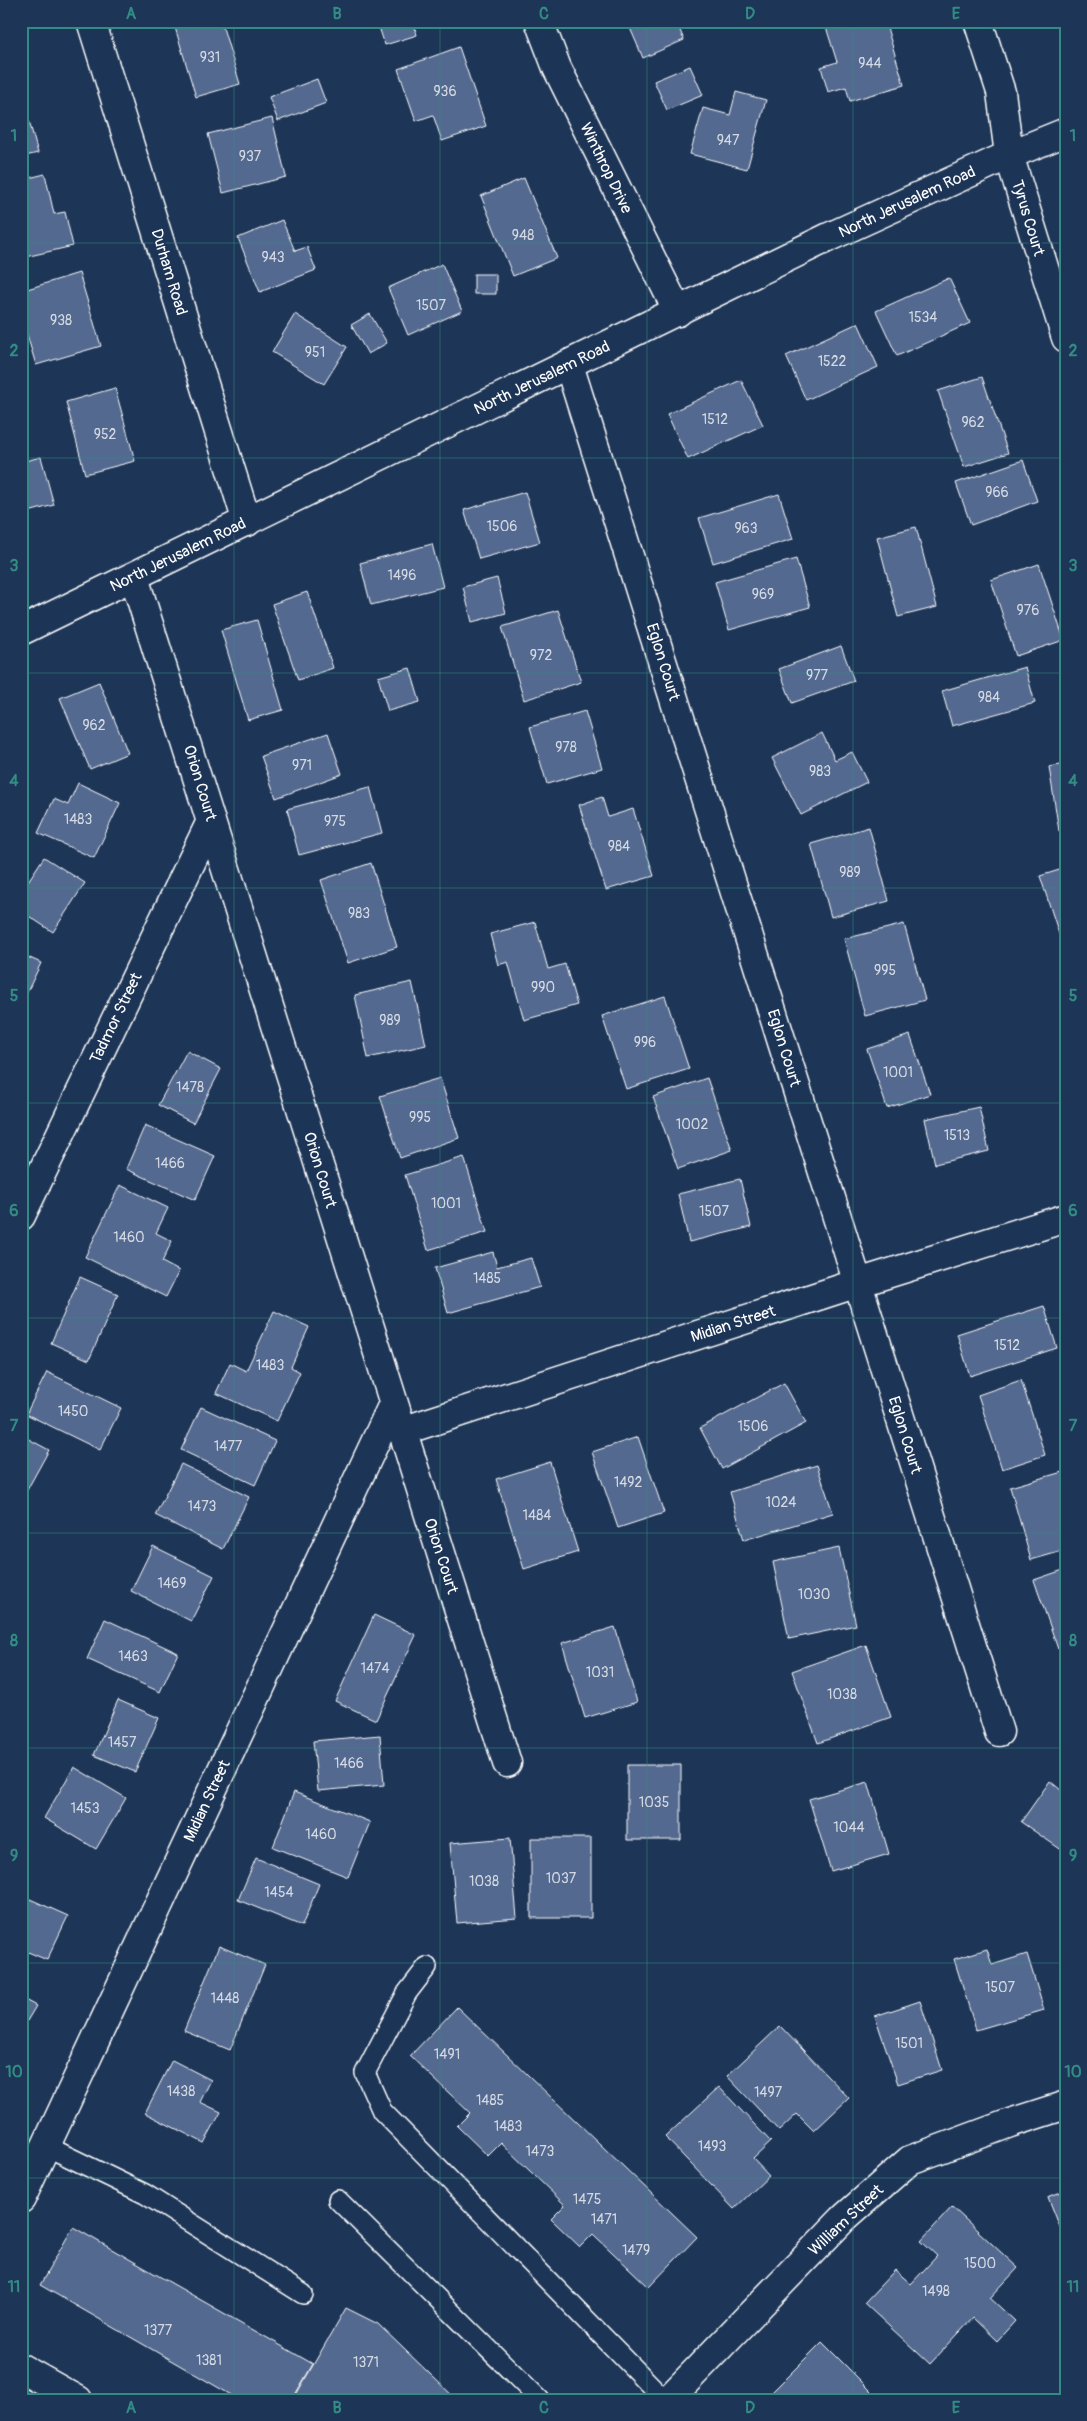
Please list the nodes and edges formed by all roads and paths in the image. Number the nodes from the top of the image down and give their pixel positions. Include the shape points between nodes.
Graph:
1 (91, 21) edge
2 (539, 21) edge
3 (978, 21) edge
4 (1066, 132) edge
5 (1009, 155) junction
6 (678, 312) junction
7 (1066, 338) edge
8 (569, 365) junction
9 (247, 522) junction
10 (134, 577) junction
11 (21, 631) edge
12 (211, 821) junction
13 (21, 1216) edge
14 (1066, 1218) edge
15 (858, 1283) junction
16 (393, 1404) junction
17 (402, 1431) junction
18 (999, 1732) dead end
19 (507, 1763) dead end
20 (427, 1966) dead end
21 (1066, 2106) edge
22 (46, 2146) junction
23 (21, 2199) edge
24 (338, 2200) dead end
25 (303, 2294) dead end
26 (21, 2368) edge
27 (78, 2400) edge
28 (540, 2400) edge
29 (667, 2400) edge

1 - 9 street, Durham Road
2 - 6 street, Winthrop Drive via 557,68
3 - 5 street, Tyrus Court via 1002,92
4 - 5 street, North Jerusalem Road
5 - 6 street, North Jerusalem Road via 829,237
5 - 7 street, Tyrus Court
6 - 8 street, North Jerusalem Road
8 - 9 street, North Jerusalem Road
8 - 15 street, Eglon Court
9 - 10 street, North Jerusalem Road
10 - 11 street, North Jerusalem Road
10 - 12 street, Orion Court
12 - 13 street, Tadmor Street
12 - 16 street, Orion Court
14 - 15 street, Midian Street
15 - 17 street, Midian Street
15 - 18 street, Eglon Court
16 - 17 street, Orion Court
16 - 22 street, Midian Street
17 - 19 street, Orion Court
20 - 29 lane via 407,1993 365,2073 382,2111
21 - 29 street, William Street via 910,2160 844,2218
22 - 23 street, Midian Street
22 - 25 lane via 144,2194
24 - 28 lane
26 - 27 street

